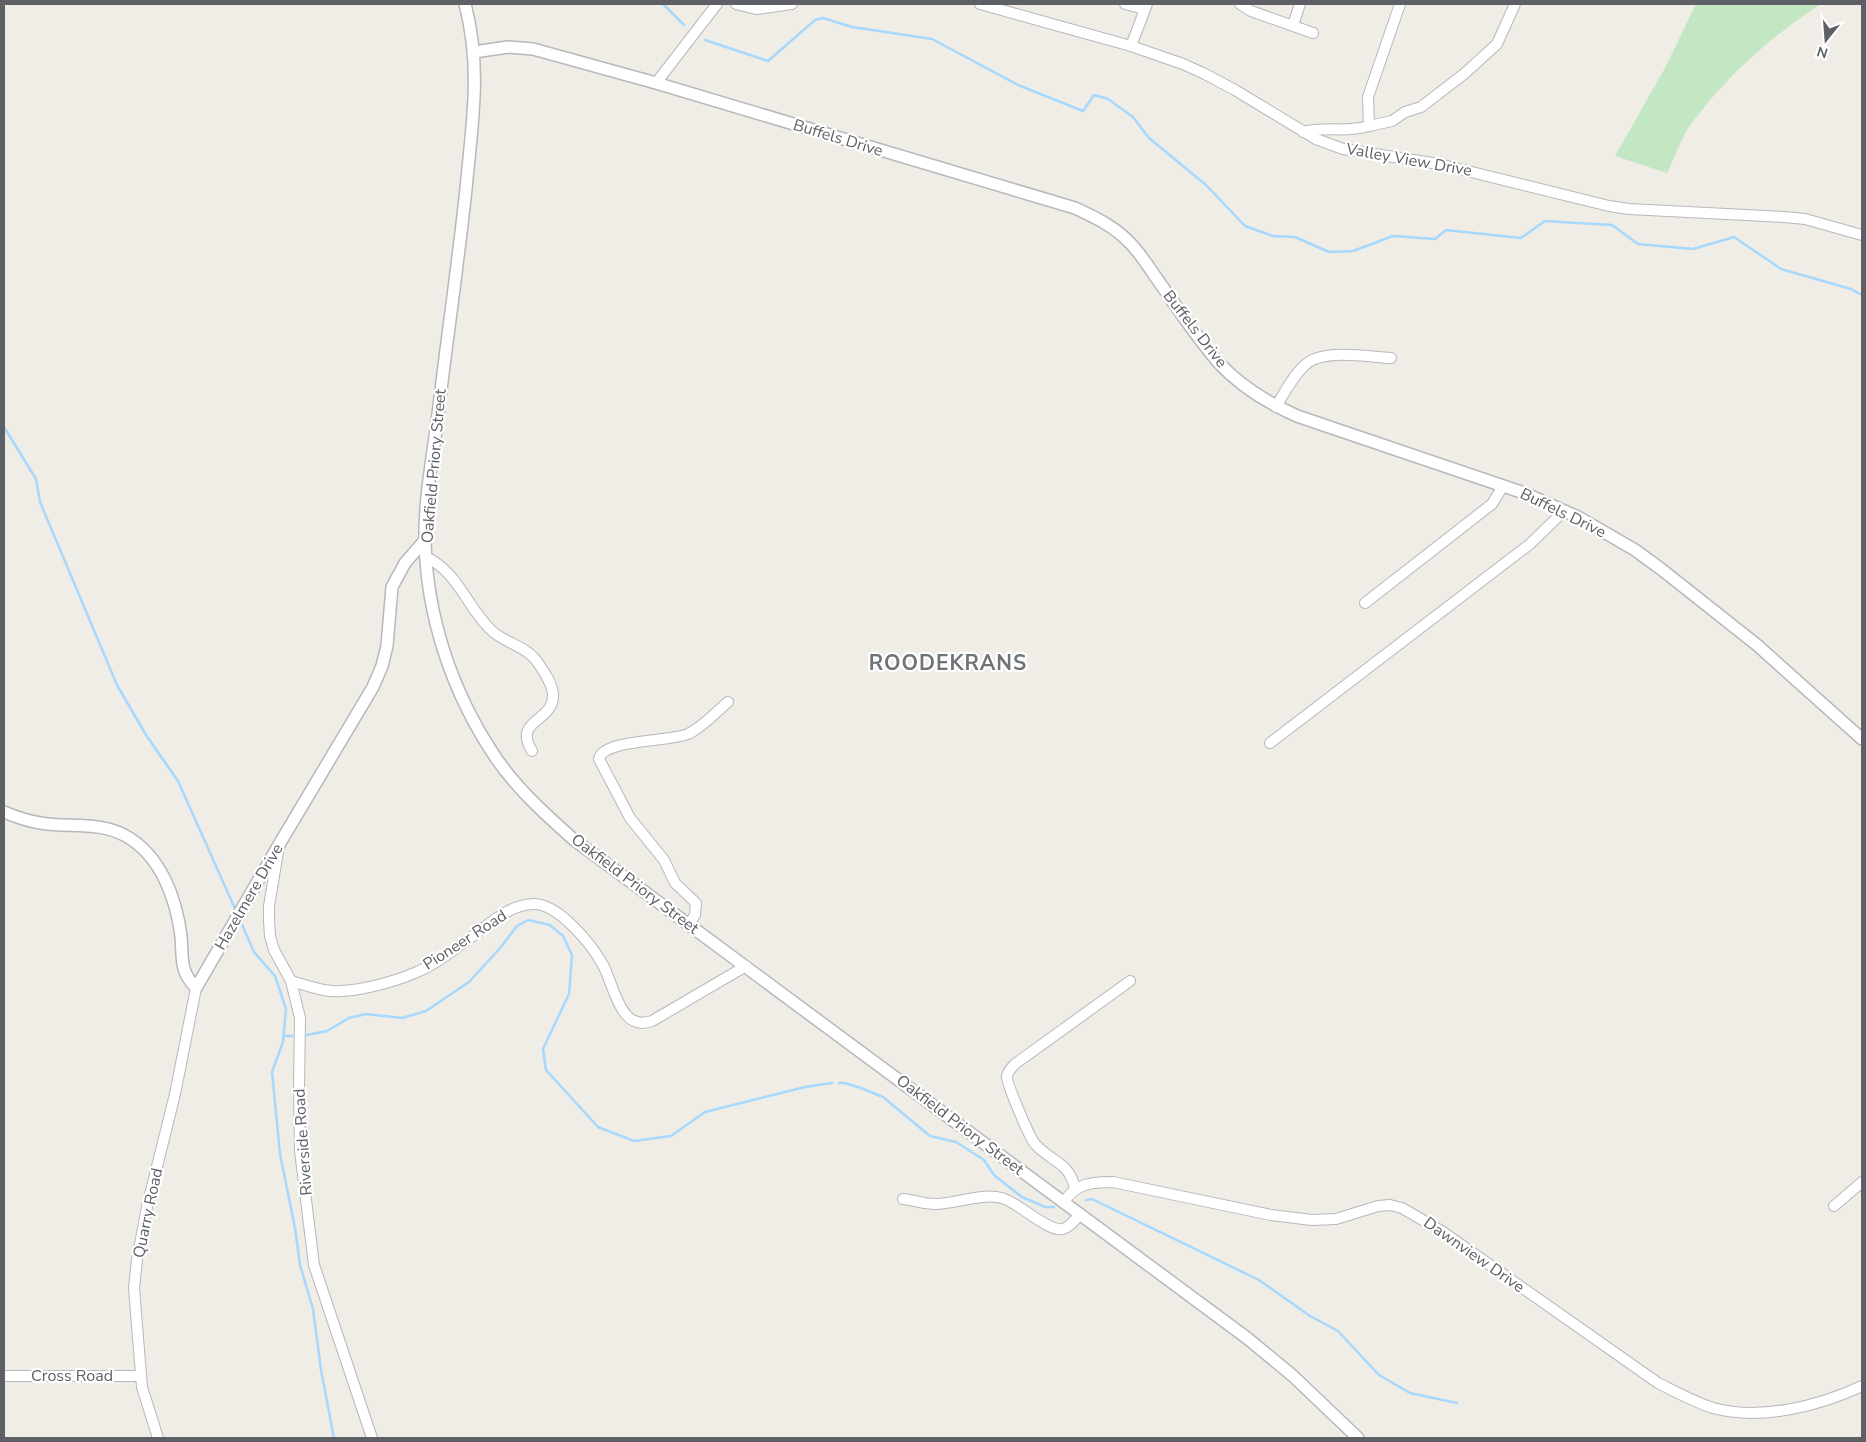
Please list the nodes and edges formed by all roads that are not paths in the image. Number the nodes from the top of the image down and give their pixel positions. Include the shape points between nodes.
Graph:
1 (465, 4) edge
2 (718, 4) edge
3 (736, 4) edge
4 (792, 4) edge
5 (980, 4) edge
6 (1125, 4) edge
7 (1240, 4) edge
8 (1300, 4) edge
9 (1400, 4) edge
10 (1515, 4) edge
11 (1145, 7) edge
12 (1293, 25) junction
13 (1313, 33) dead end
14 (1131, 46) junction
15 (474, 52) junction
16 (656, 84) junction
17 (1369, 126) junction
18 (1303, 132) junction
19 (1862, 235) edge
20 (1391, 358) dead end
21 (1276, 407) junction
22 (1504, 486) junction
23 (1564, 510) junction
24 (425, 540) junction
25 (426, 557) junction
26 (1366, 603) dead end
27 (728, 702) dead end
28 (1862, 739) edge
29 (1270, 743) dead end
30 (532, 751) dead end
31 (4, 812) edge
32 (280, 843) junction
33 (689, 924) junction
34 (746, 966) junction
35 (1130, 980) dead end
36 (291, 981) junction
37 (196, 988) junction
38 (1862, 1182) edge
39 (1075, 1189) junction
40 (903, 1199) dead end
41 (1064, 1202) junction
42 (1834, 1206) dead end
43 (1080, 1214) junction
44 (4, 1376) edge
45 (140, 1376) junction
46 (1862, 1386) edge
47 (158, 1438) edge
48 (372, 1438) edge
49 (1358, 1438) edge

1 - 15 street, Oakfield Priory Street
2 - 16 street
3 - 4 street via 756,9
5 - 14 street, Valley View Drive
6 - 11 street
7 - 12 street via 1250,11
8 - 12 street
9 - 17 street via 1368,97
10 - 17 street via 1497,44 1464,74 1422,107 1392,121
11 - 14 street
12 - 13 street
14 - 18 street, Valley View Drive via 1205,74
15 - 16 street, Buffels Drive via 508,46 526,48
15 - 24 street, Oakfield Priory Street via 476,82 464,208
16 - 21 street, Buffels Drive via 1075,208 1098,218 1138,252 1218,362 1251,392
17 - 18 street via 1351,131 1315,129
18 - 19 street, Valley View Drive via 1343,149 1438,164 1609,206 1798,219
20 - 21 street via 1320,356 1299,372
21 - 22 street, Buffels Drive
22 - 23 street, Buffels Drive
22 - 26 street via 1492,504
23 - 28 street, Buffels Drive via 1635,550 1756,645
23 - 29 street via 1530,544
24 - 25 street, Oakfield Priory Street
24 - 32 street, Hazelmere Drive via 404,563 392,587 387,646 373,686
25 - 30 street via 452,576 493,632 526,651 547,678 552,702 527,731 526,742
25 - 33 street, Oakfield Priory Street via 434,616 444,652 473,720 495,756 521,789 573,839
27 - 33 street via 689,733 664,740 610,747 600,754 599,760 630,818 664,860 675,882 696,903 695,915
31 - 37 street via 41,824 100,827 126,836 145,851 159,867 169,889 179,928 184,973
32 - 36 street, Riverside Road via 269,906 269,928 274,950
32 - 37 street, Hazelmere Drive
33 - 34 street, Oakfield Priory Street
34 - 36 street, Pioneer Road via 652,1021 638,1023 619,1005 604,966 578,931 547,907 533,904 519,906 506,913 443,958 401,977 359,989 338,991 325,991
34 - 41 street, Oakfield Priory Street
35 - 39 street via 1015,1064 1007,1075 1006,1082 1034,1143 1071,1174
36 - 48 street, Riverside Road via 300,1018 300,1151 314,1265
37 - 45 street, Quarry Road via 137,1260 134,1288
38 - 42 street
39 - 41 street
39 - 46 street, Dawnview Drive via 1095,1182 1114,1182 1271,1215 1312,1220 1336,1219 1378,1206 1402,1208 1443,1232 1658,1383 1691,1400 1745,1412 1774,1411 1831,1398
40 - 43 street via 935,1205 1000,1198 1060,1230
41 - 43 street, Oakfield Priory Street
43 - 49 street, Oakfield Priory Street via 1247,1338 1293,1376
44 - 45 street, Cross Road
45 - 47 street, Quarry Road

